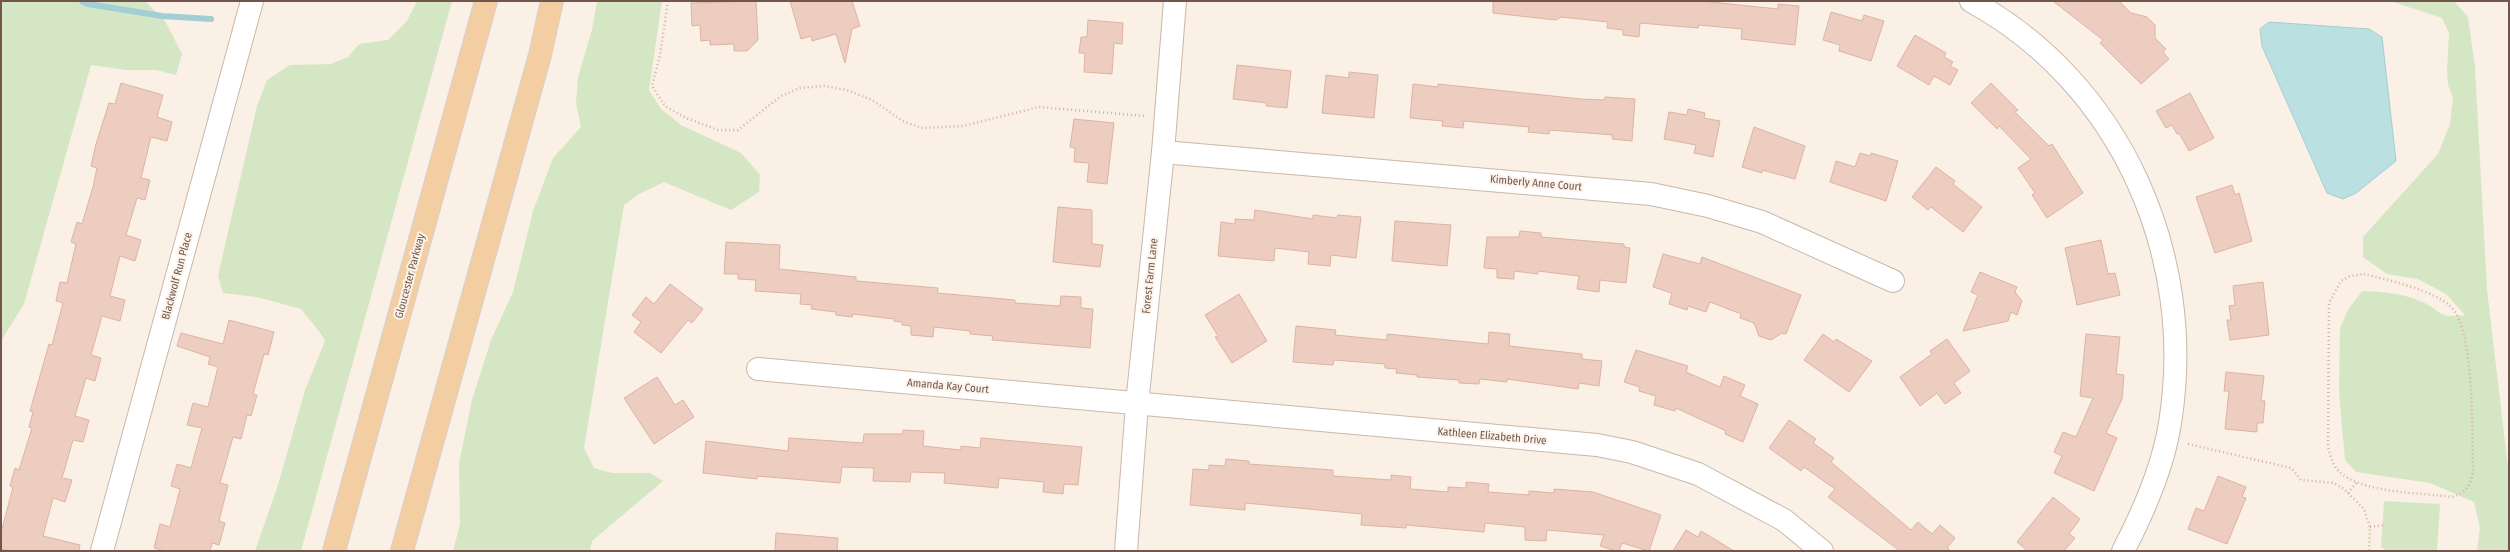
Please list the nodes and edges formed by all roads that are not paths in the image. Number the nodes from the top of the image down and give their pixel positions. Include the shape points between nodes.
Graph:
1 (252, 1) edge
2 (486, 1) edge
3 (552, 1) edge
4 (1175, 1) edge
5 (1971, 1) edge
6 (1163, 152) junction
7 (1893, 281) dead end
8 (758, 369) dead end
9 (1137, 404) junction
10 (102, 551) edge
11 (334, 551) edge
12 (402, 551) edge
13 (1126, 551) edge
14 (1822, 551) edge
15 (2123, 551) edge

1 - 10 street, Blackwolf Run Place
2 - 11 main road, Gloucester Parkway
3 - 12 main road via 540,55
4 - 6 street, Forest Farm Lane
5 - 15 street via 2021,34 2054,63 2084,95 2110,130 2132,168 2164,250 2172,293 2176,381 2157,474 2142,516
6 - 7 street, Kimberly Anne Court via 1651,194 1708,206 1762,222
6 - 9 street, Forest Farm Lane
8 - 9 street, Amanda Kay Court
9 - 13 street, Forest Farm Lane
9 - 14 street, Kathleen Elizabeth Drive via 1597,445 1632,452 1698,474 1784,520

